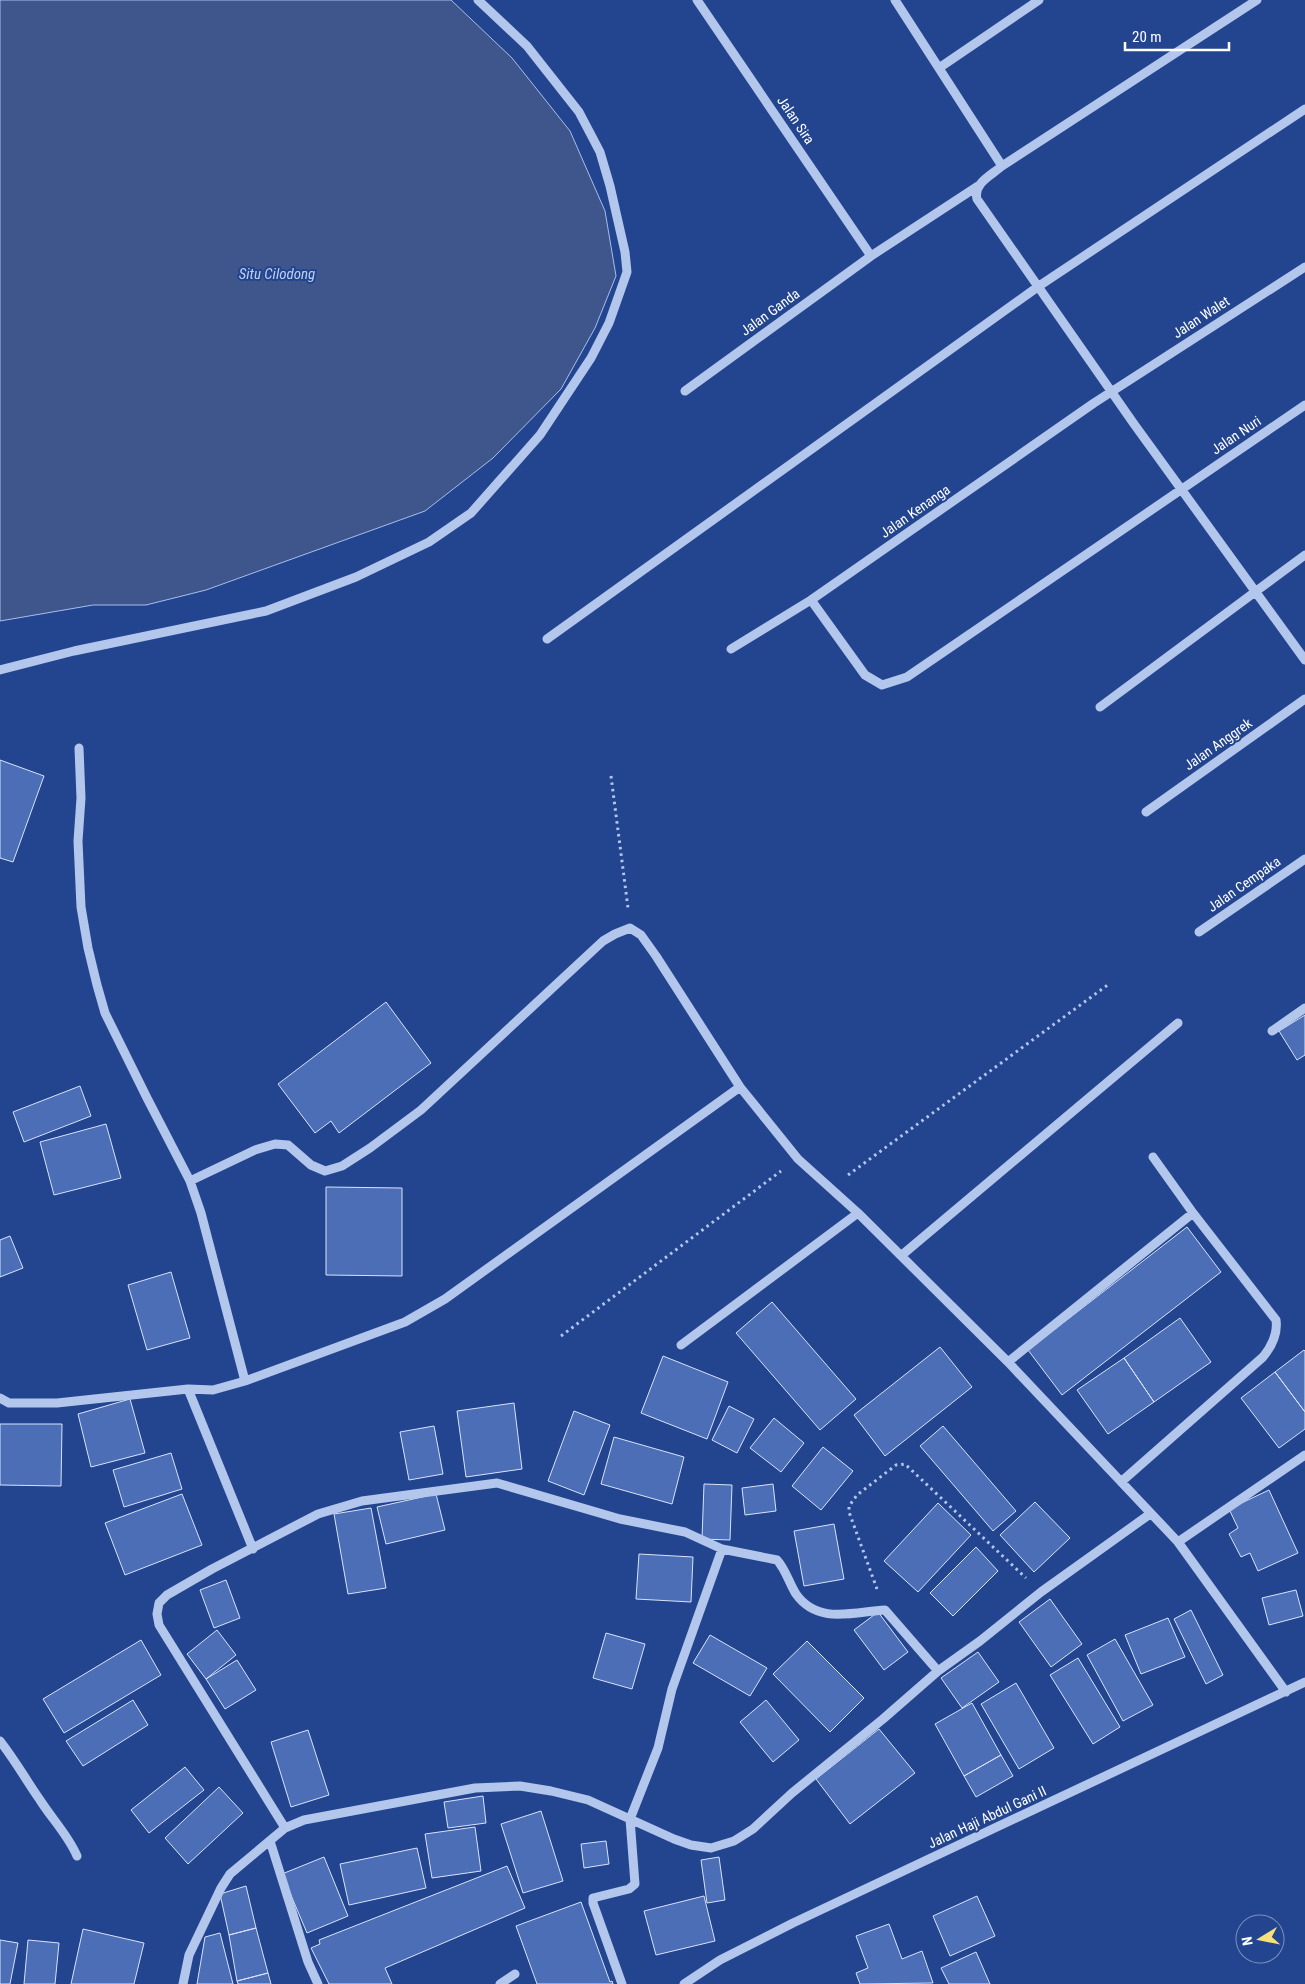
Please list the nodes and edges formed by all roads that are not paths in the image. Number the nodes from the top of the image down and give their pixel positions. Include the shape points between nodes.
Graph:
1 (478, 0) edge
2 (697, 0) edge
3 (895, 0) edge
4 (1039, 0) edge
5 (1257, 0) edge
6 (939, 68) junction
7 (1305, 110) edge
8 (1002, 166) junction
9 (978, 186) junction
10 (871, 256) junction
11 (1305, 267) edge
12 (1039, 286) junction
13 (685, 390) dead end
14 (1112, 391) junction
15 (1305, 405) edge
16 (1182, 488) junction
17 (1305, 555) edge
18 (1256, 590) junction
19 (812, 600) junction
20 (547, 639) dead end
21 (731, 649) dead end
22 (1305, 660) edge
23 (0, 670) edge
24 (1305, 699) edge
25 (1100, 707) dead end
26 (79, 748) dead end
27 (1146, 812) dead end
28 (1305, 859) edge
29 (1199, 932) dead end
30 (1305, 1008) edge
31 (1178, 1023) dead end
32 (1272, 1031) dead end
33 (740, 1087) junction
34 (1153, 1157) dead end
35 (190, 1181) junction
36 (858, 1213) junction
37 (1193, 1213) junction
38 (902, 1256) junction
39 (681, 1345) dead end
40 (1008, 1362) junction
41 (245, 1381) junction
42 (188, 1389) junction
43 (0, 1398) edge
44 (1305, 1455) edge
45 (1121, 1482) junction
46 (1150, 1514) junction
47 (1178, 1542) junction
48 (253, 1549) junction
49 (722, 1549) junction
50 (938, 1671) junction
51 (1305, 1682) edge
52 (1286, 1692) junction
53 (0, 1741) edge
54 (630, 1819) junction
55 (285, 1828) junction
56 (270, 1841) junction
57 (77, 1856) dead end
58 (514, 1974) dead end
59 (183, 1984) edge
60 (318, 1984) edge
61 (500, 1984) edge
62 (622, 1984) edge
63 (684, 1984) edge

1 - 23 street via 527,46 579,112 600,152 625,252 627,272 609,323 591,358 540,435 472,513 429,542 356,577 266,611
2 - 10 street, Jalan Sira
3 - 6 street
4 - 6 street
5 - 8 street, Jalan Ganda
6 - 8 street
7 - 12 street
8 - 9 street, Jalan Ganda
9 - 10 street, Jalan Ganda
9 - 12 street via 977,199
10 - 13 street, Jalan Ganda
11 - 14 street, Jalan Walet
12 - 14 street
12 - 20 street
14 - 16 street
14 - 19 street, Jalan Kenanga
15 - 16 street, Jalan Nuri
16 - 18 street
16 - 19 street, Jalan Nuri via 907,677 882,685 865,675
17 - 18 street
18 - 22 street
18 - 25 street
19 - 21 street, Jalan Kenanga
24 - 27 street, Jalan Anggrek
26 - 35 street via 81,907 97,986 105,1012
28 - 29 street, Jalan Cempaka
30 - 32 street
31 - 38 street
33 - 35 street via 656,956 641,935 630,928 603,941 421,1110 342,1166 325,1171 311,1165 288,1146 275,1144 254,1150
33 - 36 street via 798,1159
33 - 41 street via 445,1299 405,1322
34 - 37 street
35 - 41 street
36 - 38 street
36 - 39 street
37 - 40 street
37 - 45 street via 1276,1320 1278,1329 1263,1356
38 - 40 street
40 - 45 street
41 - 42 street via 213,1390
42 - 43 street via 57,1403 9,1403
42 - 48 street
44 - 47 street
45 - 46 street
46 - 47 street
46 - 50 street
47 - 52 street
48 - 49 street via 318,1514 362,1501 497,1483 620,1519 685,1532
48 - 55 street via 167,1595 159,1603 156,1614 159,1625
49 - 50 street via 777,1560 797,1595 819,1613 835,1616 885,1610
49 - 54 street via 672,1689 658,1748
50 - 54 street via 753,1829 734,1841 711,1848 691,1845
51 - 52 street, Jalan Haji Abdul Gani II
52 - 63 street, Jalan Haji Abdul Gani II via 793,1923 720,1960
53 - 57 street via 72,1843
54 - 55 street via 588,1800 520,1786 446,1793 340,1812
54 - 62 street via 635,1884 630,1889 593,1898 592,1903
55 - 56 street
56 - 59 street via 230,1874 220,1888 189,1955
56 - 60 street
58 - 61 street

